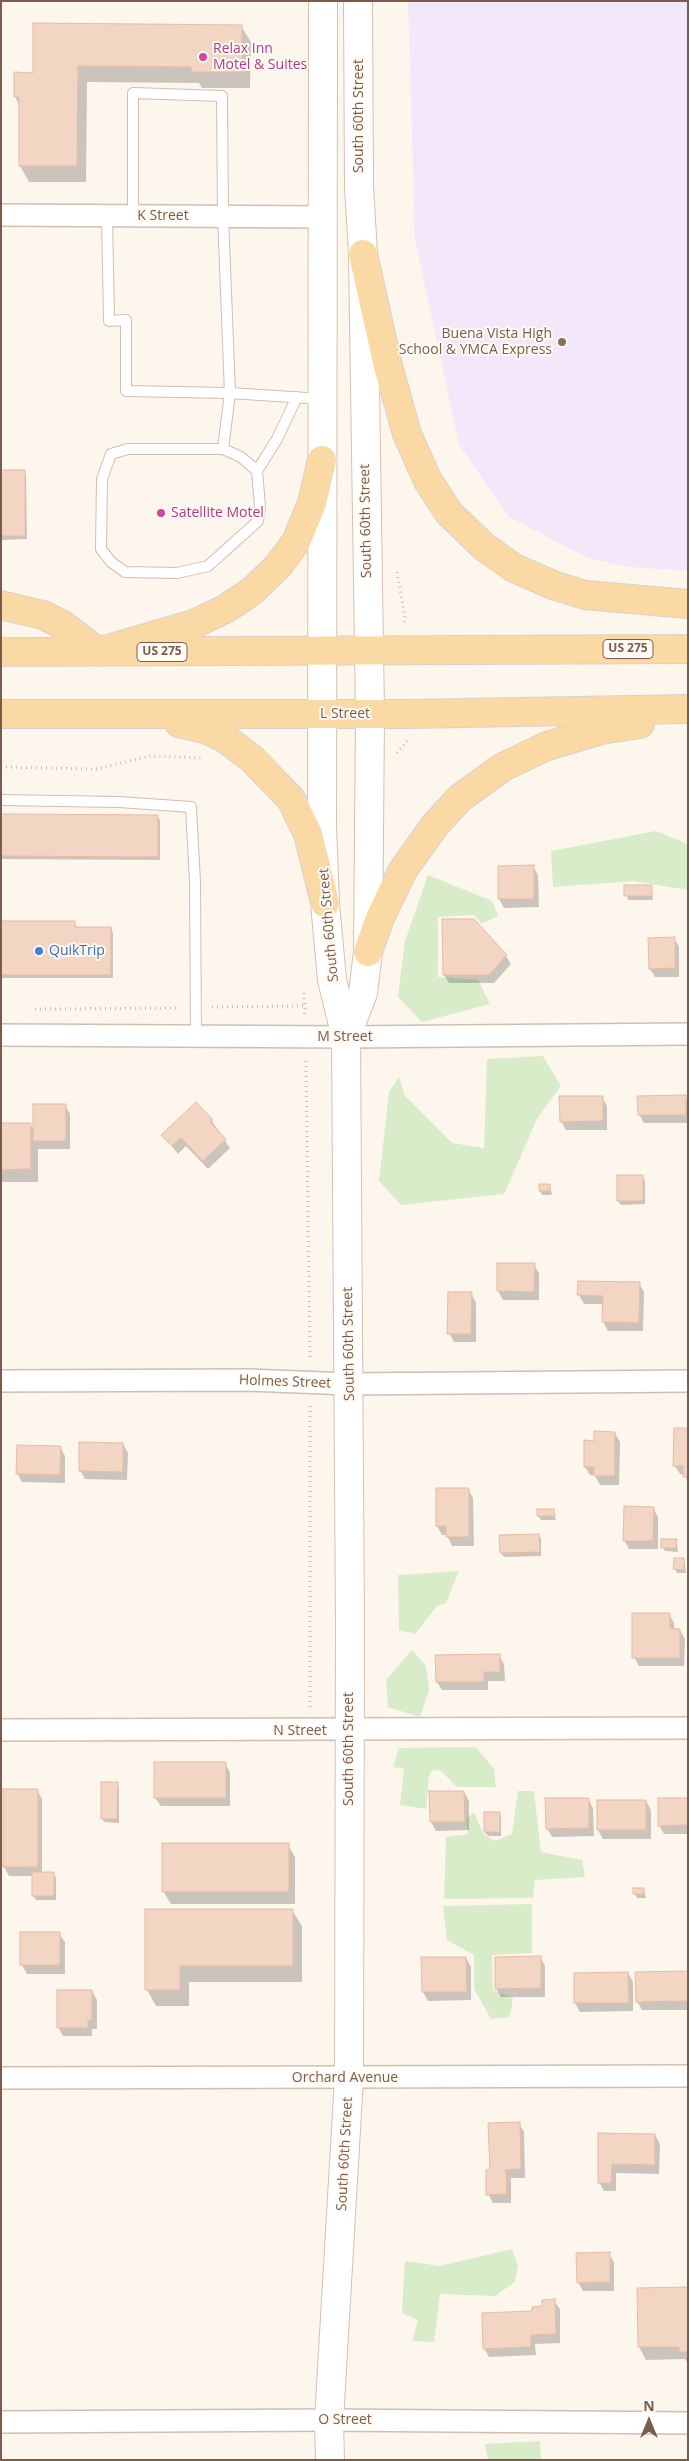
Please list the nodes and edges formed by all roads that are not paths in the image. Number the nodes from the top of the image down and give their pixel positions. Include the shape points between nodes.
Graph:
1 (323, 1) edge
2 (358, 1) edge
3 (1, 215) edge
4 (107, 215) junction
5 (133, 215) junction
6 (223, 216) junction
7 (324, 217) junction
8 (363, 254) junction
9 (230, 393) junction
10 (310, 398) junction
11 (223, 449) junction
12 (322, 460) junction
13 (257, 471) junction
14 (688, 604) edge
15 (1, 605) edge
16 (688, 649) edge
17 (322, 651) junction
18 (369, 651) junction
19 (1, 652) edge
20 (98, 652) junction
21 (688, 709) edge
22 (1, 714) edge
23 (136, 714) junction
24 (322, 714) junction
25 (370, 714) junction
26 (688, 718) edge
27 (1, 800) edge
28 (325, 903) junction
29 (368, 952) junction
30 (688, 1034) edge
31 (1, 1035) edge
32 (196, 1036) junction
33 (346, 1037) junction
34 (1, 1381) edge
35 (688, 1381) edge
36 (349, 1384) junction
37 (688, 1728) edge
38 (1, 1730) edge
39 (348, 1731) junction
40 (688, 2076) edge
41 (1, 2078) edge
42 (349, 2078) junction
43 (329, 2420) junction
44 (1, 2422) edge
45 (688, 2423) edge
46 (330, 2460) edge

1 - 7 main road, South 60th Street
2 - 8 main road, South 60th Street via 359,186
3 - 4 street, K Street
4 - 5 street, K Street
4 - 9 lane via 109,321 126,320 126,391
5 - 6 street, K Street
5 - 6 lane via 133,94 222,96
6 - 7 street, K Street
6 - 9 lane
7 - 10 main road, South 60th Street
8 - 14 main road via 407,434 428,481 449,512 514,568 553,585 585,594
8 - 18 main road, South 60th Street
9 - 10 lane
9 - 11 lane
10 - 12 main road, South 60th Street
10 - 13 lane via 277,439
11 - 13 lane via 241,457
11 - 13 lane via 128,449 111,454 102,479 101,548 111,562 125,572 178,573 208,566 258,521
12 - 17 main road, South 60th Street
12 - 20 main road via 312,503 296,542 278,566 252,591 194,624
15 - 20 main road via 43,615
16 - 18 main road, US 275
17 - 18 main road, US 275
17 - 20 main road, US 275
17 - 24 main road, South 60th Street
18 - 25 main road, South 60th Street
19 - 20 main road, US 275
21 - 25 main road, L Street
22 - 23 main road, L Street
23 - 24 main road, L Street
23 - 28 main road via 206,729 250,758 277,782 291,799 308,834
24 - 25 main road, L Street
24 - 28 main road, South 60th Street
25 - 29 main road, South 60th Street
26 - 29 main road via 601,730 547,746 482,781 460,798 435,825 403,870
27 - 32 lane via 191,807
28 - 33 main road, South 60th Street via 332,980
29 - 33 main road, South 60th Street via 363,993
30 - 33 street, M Street
31 - 32 street, M Street
32 - 33 street, M Street
33 - 36 main road, South 60th Street
34 - 36 street, Holmes Street via 249,1380
35 - 36 street, Holmes Street
36 - 39 main road, South 60th Street
37 - 39 street, N Street
38 - 39 street, N Street
39 - 42 main road, South 60th Street
40 - 42 street, Orchard Avenue
41 - 42 street, Orchard Avenue
42 - 43 main road, South 60th Street
43 - 44 street, O Street
43 - 45 street, O Street
43 - 46 main road, South 60th Street

